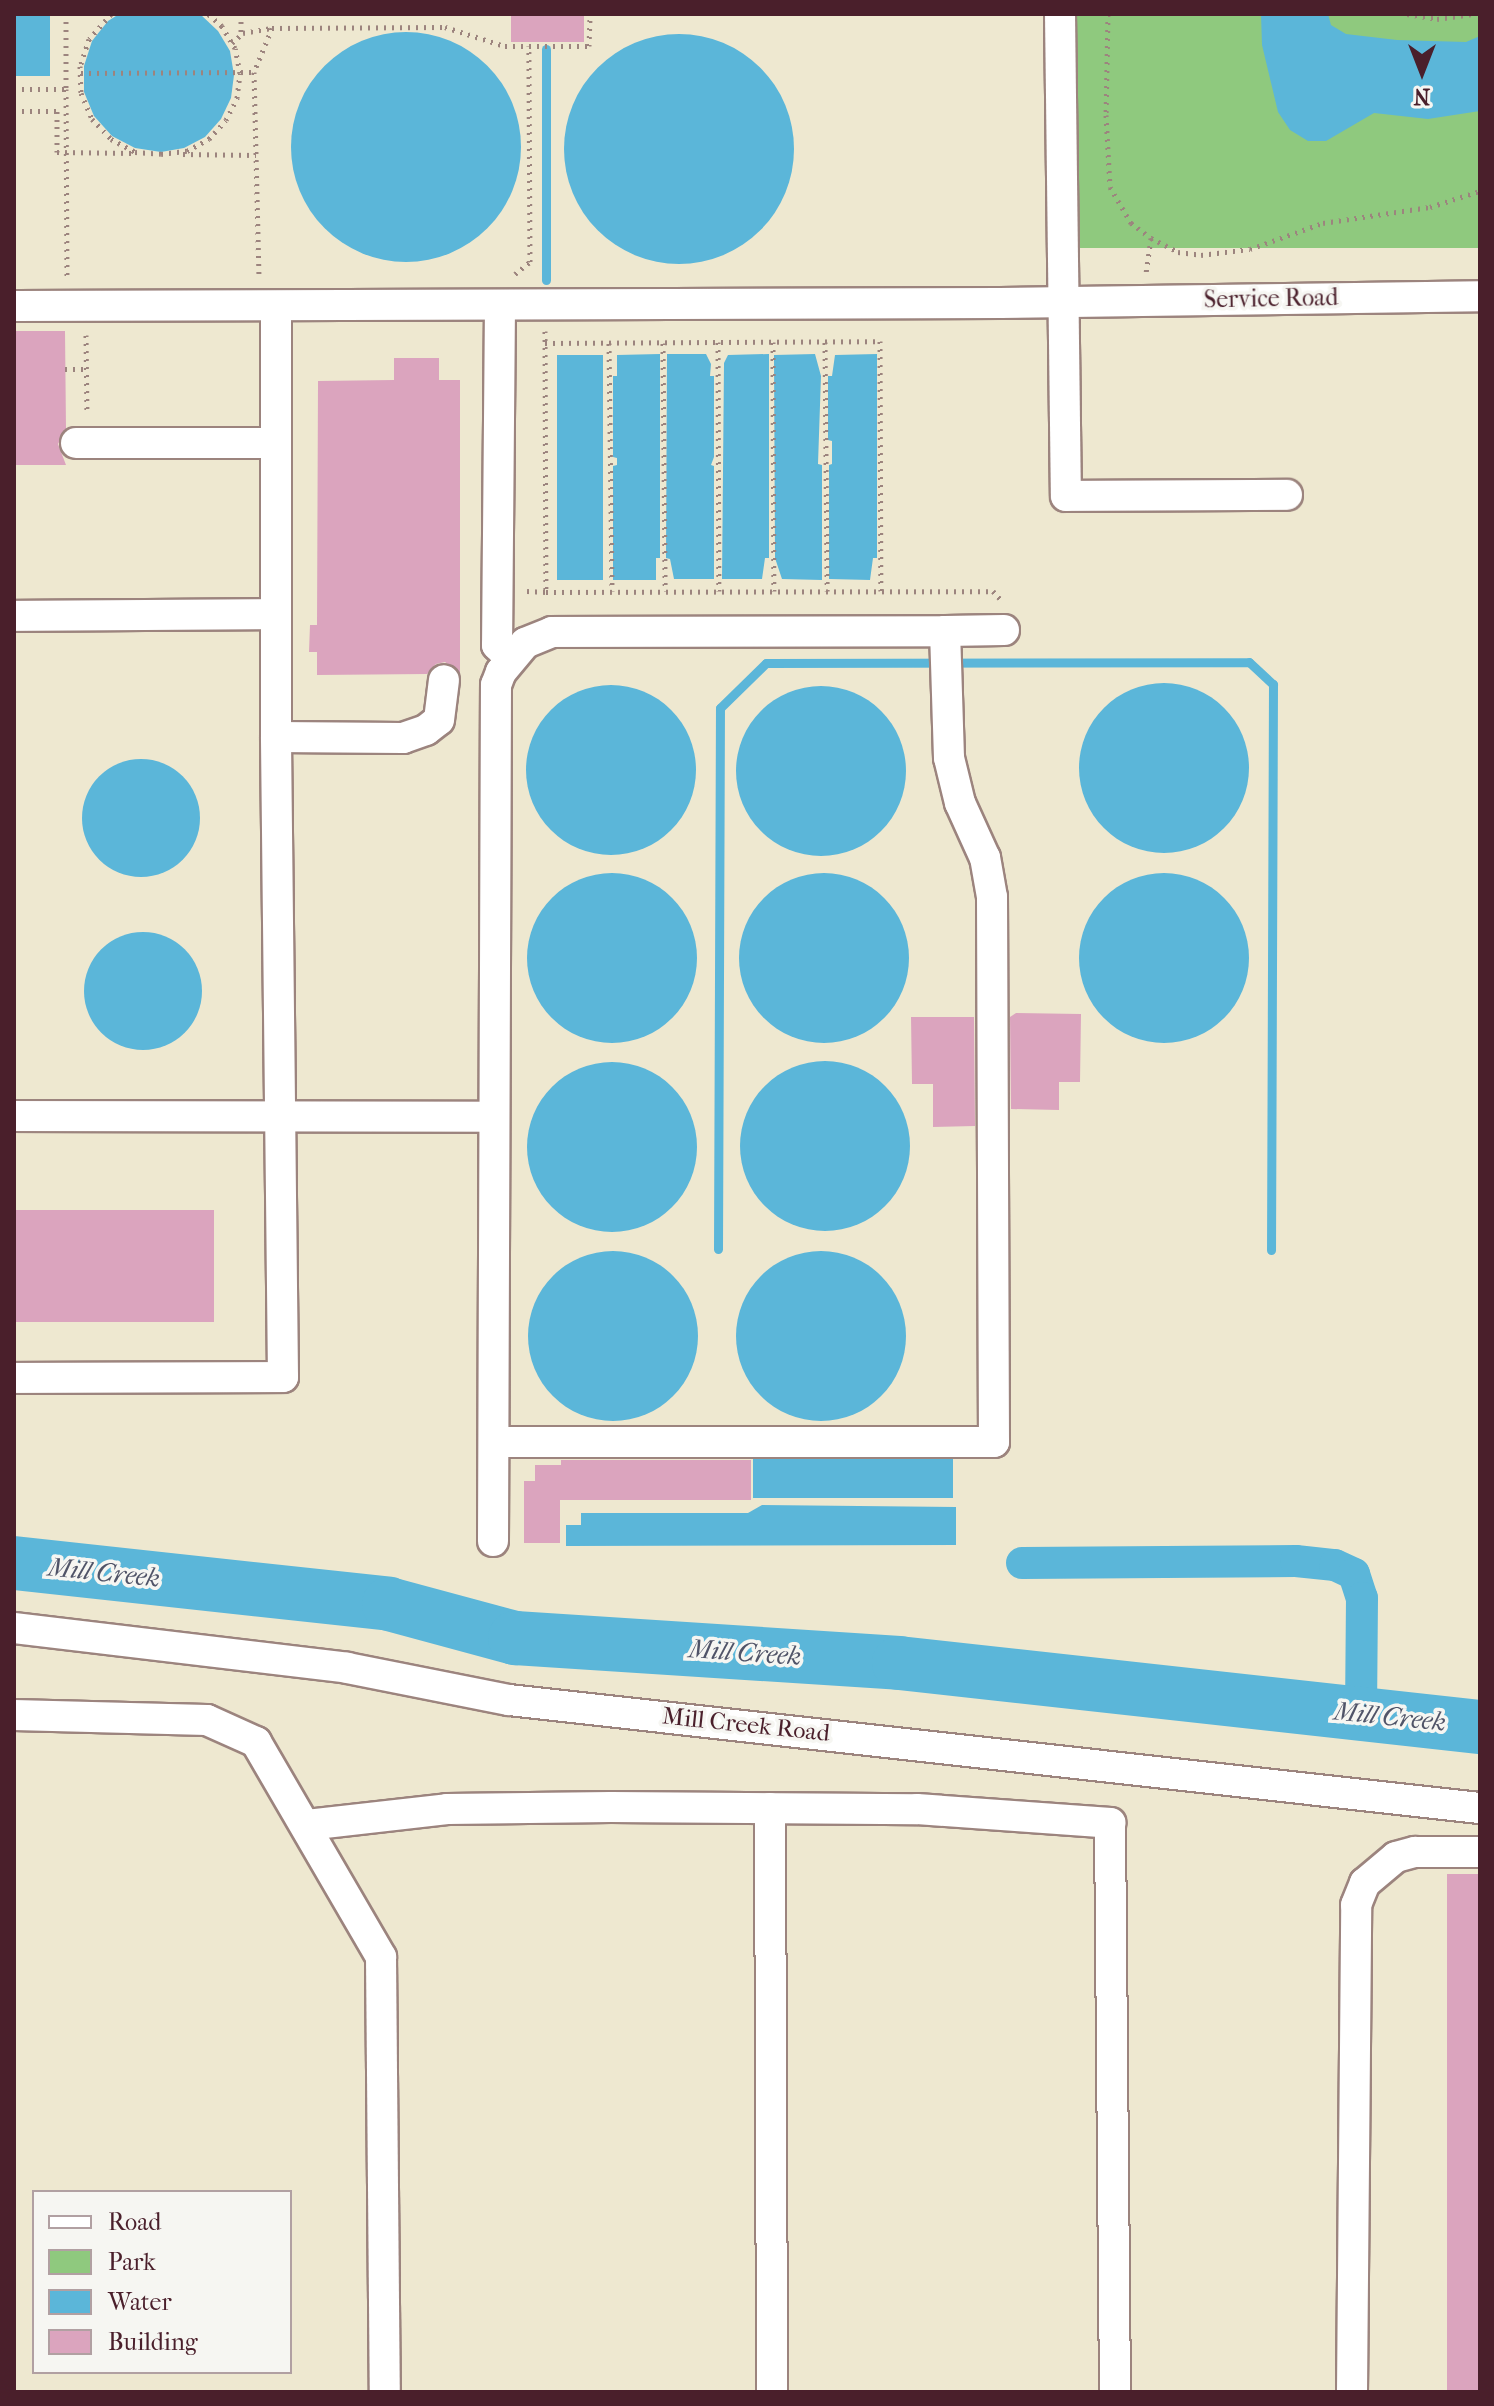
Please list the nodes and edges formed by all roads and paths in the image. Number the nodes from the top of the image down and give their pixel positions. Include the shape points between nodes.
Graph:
1 (66, 14) edge
2 (111, 14) edge
3 (208, 14) edge
4 (241, 14) edge
5 (590, 14) edge
6 (1060, 14) edge
7 (1108, 14) edge
8 (1407, 14) edge
9 (1473, 14) edge
10 (272, 28) junction
11 (241, 34) junction
12 (232, 43) junction
13 (529, 46) junction
14 (254, 72) junction
15 (81, 73) junction
16 (240, 73) junction
17 (14, 89) edge
18 (66, 89) junction
19 (14, 111) edge
20 (67, 152) junction
21 (161, 154) junction
22 (256, 155) junction
23 (1480, 191) edge
24 (1151, 238) junction
25 (1145, 274) dead end
26 (1480, 296) edge
27 (1062, 303) junction
28 (500, 305) junction
29 (545, 305) junction
30 (14, 306) edge
31 (77, 306) junction
32 (267, 306) junction
33 (718, 342) junction
34 (773, 342) junction
35 (825, 342) junction
36 (545, 343) junction
37 (609, 343) junction
38 (663, 343) junction
39 (65, 369) dead end
40 (86, 369) junction
41 (82, 443) joint
42 (276, 443) junction
43 (1287, 495) dead end
44 (612, 591) junction
45 (665, 591) junction
46 (719, 591) junction
47 (774, 591) junction
48 (827, 591) junction
49 (881, 591) junction
50 (276, 614) junction
51 (14, 616) edge
52 (1004, 630) joint
53 (945, 652) junction
54 (510, 658) junction
55 (444, 680) dead end
56 (276, 737) junction
57 (279, 1114) junction
58 (14, 1116) edge
59 (494, 1117) junction
60 (14, 1378) edge
61 (494, 1442) junction
62 (493, 1541) dead end
63 (14, 1628) edge
64 (14, 1715) edge
65 (770, 1808) junction
66 (1480, 1808) edge
67 (307, 1825) junction
68 (1480, 1852) edge
69 (385, 2392) edge
70 (772, 2392) edge
71 (1115, 2392) edge
72 (1352, 2392) edge

1 - 18 path
2 - 15 path via 89,39
3 - 12 path
4 - 11 path
5 - 13 path via 589,46
6 - 27 street
7 - 24 path via 1110,187 1131,223
8 - 9 path via 1437,19
10 - 11 path
10 - 13 path via 445,27 505,46
10 - 14 path
11 - 12 path
12 - 16 path
13 - 28 path via 530,262 499,286
14 - 16 path
14 - 22 path
15 - 16 path
15 - 21 path via 81,93 92,119 111,139 135,152
16 - 21 path via 237,98 209,139 187,151
17 - 18 path
18 - 20 path
19 - 20 path via 57,111 57,152
20 - 21 path
20 - 31 path
21 - 22 path
22 - 32 path
23 - 24 path via 1430,207 1323,223 1239,250 1178,252
24 - 25 path
26 - 27 street, Service Road
27 - 29 street, Service Road
27 - 43 street via 1066,496
28 - 29 street, Service Road
28 - 32 street, Service Road
28 - 54 street via 497,645
29 - 36 path
30 - 31 street, Service Road
31 - 32 street, Service Road
31 - 40 path
32 - 42 street
33 - 34 path
33 - 38 path
33 - 46 path
34 - 35 path
34 - 47 path
35 - 48 path
35 - 49 path via 880,341
36 - 37 path
36 - 44 path via 546,592
37 - 38 path
37 - 44 path
38 - 45 path
39 - 40 path
40 - 41 path
41 - 42 street
42 - 50 street
44 - 45 path
45 - 46 path
46 - 47 path
47 - 48 path
48 - 49 path
49 - 52 path via 993,591 1004,603
50 - 51 street
50 - 56 street
52 - 53 street
53 - 54 street via 552,632 525,643
53 - 61 street via 945,733 953,782 985,858 992,897 994,1442
54 - 59 street via 496,685
55 - 56 street via 439,720 403,738
56 - 57 street
57 - 58 street
57 - 59 street
57 - 60 street via 283,1377
59 - 61 street
61 - 62 street
63 - 66 street, Mill Creek Road via 347,1668 509,1700
64 - 67 street via 207,1720 256,1742
65 - 67 street via 447,1809
65 - 70 street
65 - 71 street via 917,1809 1110,1823
67 - 69 street via 381,1957
68 - 72 street via 1427,1851 1396,1857 1365,1883 1356,1905

